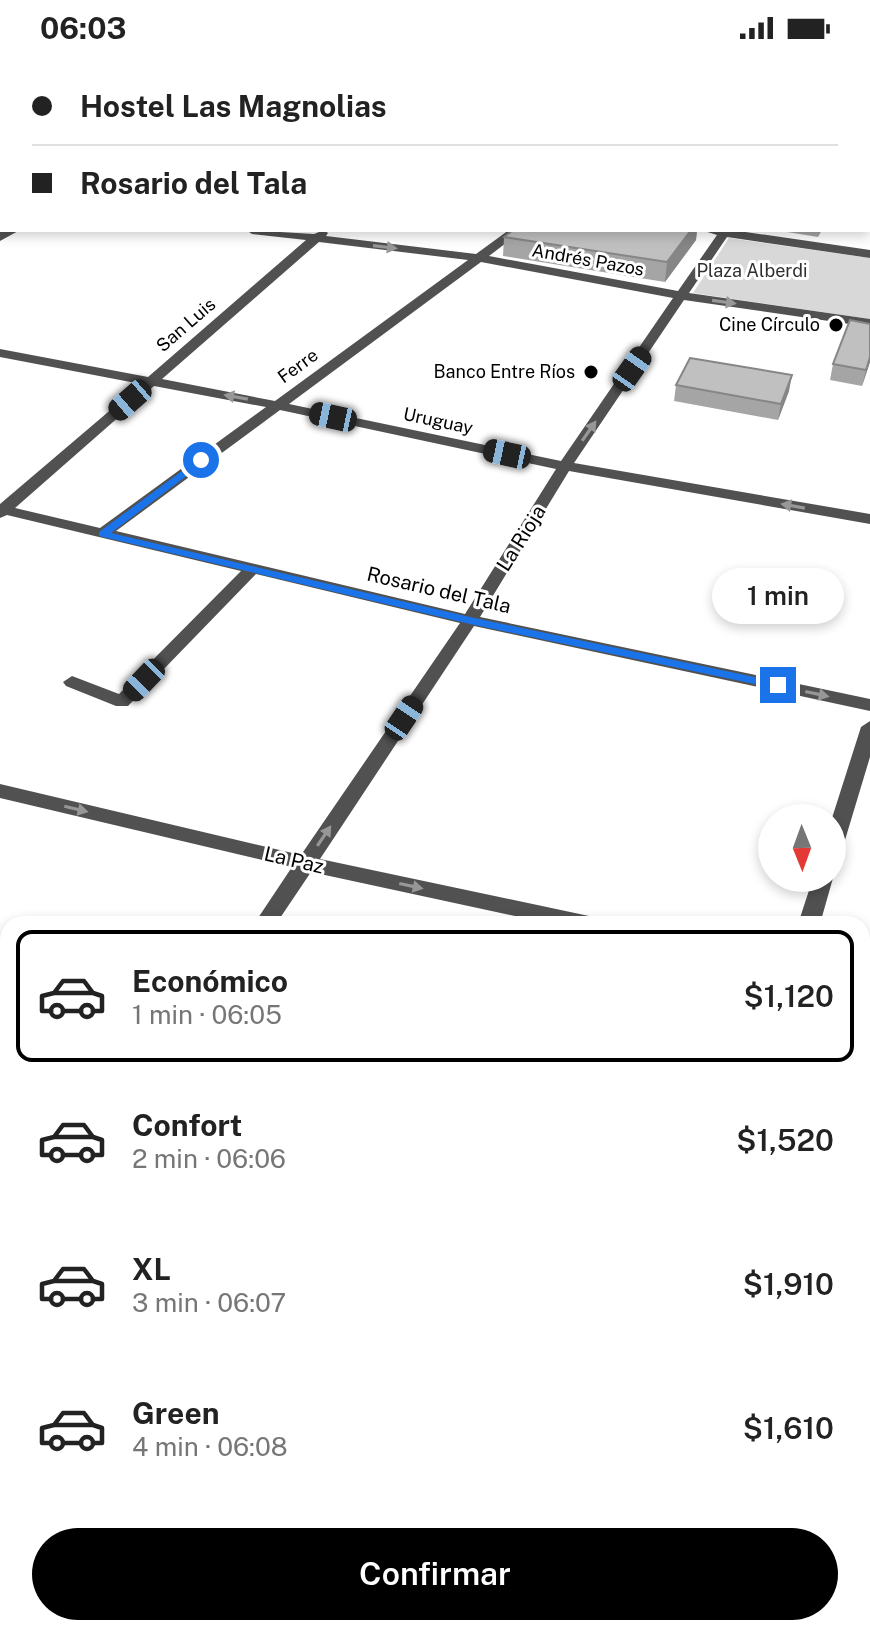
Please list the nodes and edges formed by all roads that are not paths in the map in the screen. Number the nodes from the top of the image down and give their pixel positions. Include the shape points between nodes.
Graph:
1 (286, 232) edge
2 (514, 232) edge
3 (718, 232) edge
4 (726, 232) edge
5 (321, 234) edge
6 (870, 254) edge
7 (477, 258) junction
8 (682, 296) junction
9 (870, 323) edge
10 (0, 353) edge
11 (151, 382) junction
12 (276, 405) junction
13 (565, 466) junction
14 (1, 511) edge
15 (870, 519) edge
16 (102, 534) junction
17 (252, 569) junction
18 (470, 620) junction
19 (72, 682) dead end
20 (870, 705) edge
21 (870, 727) edge
22 (0, 791) edge
23 (846, 805) edge
24 (305, 863) junction
25 (819, 892) edge
26 (270, 916) edge
27 (552, 916) edge
28 (811, 916) edge

1 - 5 street, Andrés Pazos
2 - 7 street, Ferre
3 - 8 street, La Rioja
4 - 6 street
5 -> 7 street, Andrés Pazos
5 - 11 street, San Luis
7 - 8 street, Andrés Pazos
7 - 12 street, Ferre
8 -> 9 street, Andrés Pazos
13 -> 8 street, La Rioja
10 - 11 street, Uruguay
12 -> 11 street, Uruguay
11 - 14 street, San Luis
12 - 13 street, Uruguay
12 - 16 street, Ferre
15 -> 13 street, Uruguay
13 - 18 street, La Rioja
14 - 16 street, Rosario del Tala
16 - 17 street, Rosario del Tala
17 - 18 street, Rosario del Tala
17 - 19 street via 122,702
18 -> 20 street, Rosario del Tala
24 -> 18 street, La Rioja
21 - 23 street
22 -> 24 street, La Paz
24 - 26 street, La Rioja
24 -> 27 street, La Paz
25 - 28 street

